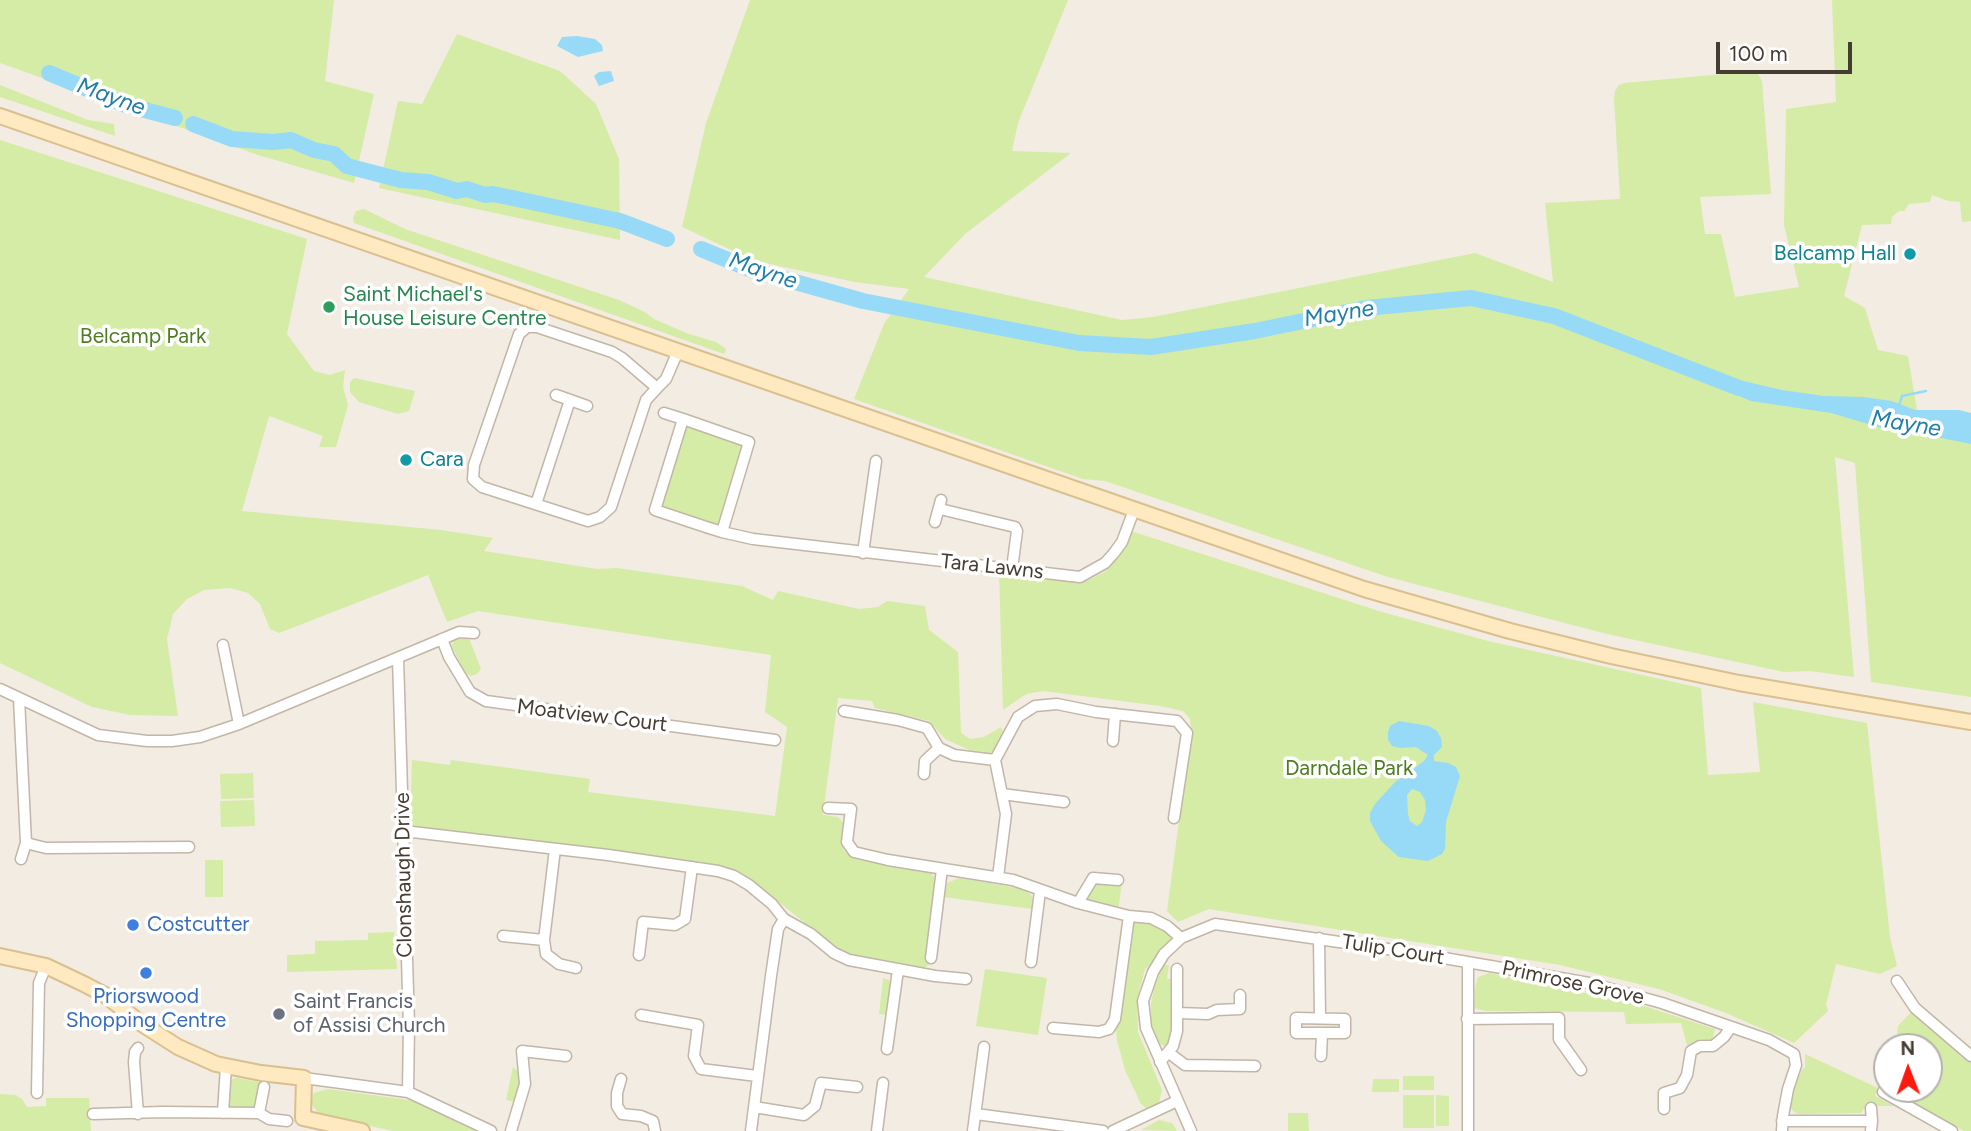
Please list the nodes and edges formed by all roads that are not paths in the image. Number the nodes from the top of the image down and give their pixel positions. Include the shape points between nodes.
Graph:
1 (0, 116) edge
2 (678, 351) junction
3 (657, 388) junction
4 (555, 395) dead end
5 (570, 400) junction
6 (587, 406) dead end
7 (664, 413) dead end
8 (683, 419) junction
9 (876, 461) dead end
10 (536, 504) junction
11 (1134, 510) junction
12 (935, 522) dead end
13 (722, 532) junction
14 (863, 553) junction
15 (1012, 569) junction
16 (474, 633) dead end
17 (447, 637) junction
18 (223, 645) dead end
19 (398, 658) junction
20 (0, 689) edge
21 (19, 698) junction
22 (844, 711) dead end
23 (1115, 714) junction
24 (1971, 722) edge
25 (239, 724) junction
26 (775, 740) dead end
27 (1113, 741) dead end
28 (939, 748) junction
29 (995, 760) junction
30 (924, 774) dead end
31 (1002, 794) junction
32 (1064, 802) dead end
33 (828, 807) dead end
34 (1174, 818) dead end
35 (404, 831) junction
36 (26, 843) junction
37 (190, 847) dead end
38 (555, 849) junction
39 (21, 859) dead end
40 (692, 867) junction
41 (942, 869) junction
42 (998, 877) junction
43 (1118, 880) dead end
44 (1040, 891) junction
45 (1078, 903) junction
46 (1129, 916) junction
47 (783, 919) junction
48 (503, 936) dead end
49 (1181, 938) junction
50 (1319, 938) junction
51 (544, 940) junction
52 (639, 955) dead end
53 (0, 956) edge
54 (931, 958) dead end
55 (1031, 962) dead end
56 (1468, 962) junction
57 (46, 967) junction
58 (576, 968) dead end
59 (1177, 969) dead end
60 (898, 970) junction
61 (966, 979) dead end
62 (1896, 981) dead end
63 (1240, 995) dead end
64 (1177, 1013) junction
65 (641, 1015) dead end
66 (1320, 1018) junction
67 (1467, 1019) junction
68 (1731, 1027) junction
69 (1053, 1028) dead end
70 (1322, 1033) junction
71 (984, 1047) dead end
72 (138, 1048) dead end
73 (887, 1049) dead end
74 (1169, 1053) junction
75 (566, 1056) dead end
76 (1321, 1056) dead end
77 (1971, 1056) edge
78 (1160, 1062) junction
79 (226, 1066) junction
80 (1255, 1066) dead end
81 (1581, 1070) dead end
82 (757, 1076) junction
83 (304, 1078) junction
84 (621, 1079) dead end
85 (883, 1083) dead end
86 (264, 1087) dead end
87 (857, 1087) dead end
88 (408, 1092) junction
89 (37, 1093) dead end
90 (1177, 1101) junction
91 (1902, 1103) edge
92 (754, 1107) junction
93 (1871, 1108) dead end
94 (1664, 1109) dead end
95 (223, 1113) junction
96 (259, 1113) junction
97 (93, 1114) dead end
98 (138, 1114) junction
99 (976, 1114) junction
100 (287, 1121) dead end
101 (303, 1125) edge
102 (1782, 1126) edge
103 (1871, 1126) edge
104 (1133, 1127) edge
105 (1066, 1129) edge
106 (362, 1131) edge
107 (491, 1131) edge
108 (511, 1131) edge
109 (655, 1131) edge
110 (751, 1131) edge
111 (877, 1131) edge
112 (973, 1131) edge
113 (1103, 1131) edge
114 (1113, 1131) edge
115 (1191, 1131) edge
116 (1468, 1131) edge
117 (1952, 1131) edge

1 - 2 main road
2 - 3 street
2 - 11 main road
3 - 10 street via 646,400 611,508 588,521
3 - 10 street via 612,352 537,327 527,327 519,334 473,479 482,487
4 - 5 street
5 - 6 street
5 - 10 street
7 - 8 street
8 - 13 street via 750,442
8 - 13 street, Tara Lawns via 655,510
9 - 14 street
11 - 15 street, Tara Lawns via 1122,542 1091,572 1080,577
11 - 24 main road via 1364,589 1510,631 1739,683
12 - 15 street via 940,505 1014,527
13 - 14 street, Tara Lawns
14 - 15 street, Tara Lawns
16 - 17 street
17 - 19 street
17 - 26 street, Moatview Court via 449,657 470,692 486,702
18 - 25 street
19 - 25 street
19 - 35 street, Clonshaugh Drive
20 - 21 street
21 - 25 street via 98,735 122,739 172,741
21 - 36 street
22 - 28 street via 927,728
23 - 27 street
23 - 29 street via 1057,704 1035,706 1018,717
23 - 34 street via 1177,721 1186,733
28 - 29 street via 954,755
28 - 30 street via 925,761
29 - 31 street
31 - 32 street
31 - 42 street via 1006,814
33 - 41 street via 851,809 847,842 854,852
35 - 38 street
35 - 88 street, Clonshaugh Drive
36 - 37 street via 46,848
36 - 39 street
38 - 40 street
38 - 51 street
40 - 47 street via 734,876 772,904
40 - 52 street via 685,919 675,925 643,922
41 - 42 street
41 - 54 street
42 - 44 street
43 - 45 street via 1093,878
44 - 45 street
44 - 55 street
45 - 46 street
46 - 49 street via 1151,918
46 - 69 street via 1115,1019 1109,1029
47 - 60 street via 849,960
47 - 82 street
48 - 51 street
49 - 50 street, Tulip Court via 1215,923
49 - 78 street via 1153,972 1143,1001 1146,1028
50 - 56 street, Tulip Court
50 - 66 street, Tulip Court
51 - 58 street via 552,960
53 - 57 main road
56 - 67 street
56 - 68 street, Primrose Grove via 1589,983
57 - 79 main road via 105,995 178,1047
57 - 89 street via 39,983
59 - 64 street
60 - 61 street
60 - 73 street
62 - 77 street via 1915,1007
63 - 64 street via 1240,1009
64 - 74 street via 1177,1031
65 - 82 street via 698,1025 694,1056 701,1069
66 - 70 street via 1345,1018 1345,1033
66 - 70 street via 1296,1018 1296,1033
67 - 81 street, Primrose Grove via 1559,1018 1559,1039
67 - 116 street
68 - 94 street via 1713,1046 1691,1051 1680,1088 1664,1093
68 - 102 street, Primrose Grove via 1769,1040 1794,1055 1797,1065
70 - 76 street
71 - 99 street
72 - 98 street via 134,1062
74 - 78 street
74 - 80 street via 1185,1065
75 - 108 street via 522,1051 525,1084
78 - 90 street
79 - 83 main road
79 - 95 street
82 - 92 street
83 - 88 street
83 - 101 main road
84 - 109 street via 617,1106 622,1114 653,1121
85 - 111 street
86 - 96 street
87 - 92 street via 821,1083 815,1106 804,1115
88 - 107 street
90 - 104 street
90 - 115 street
91 - 117 street
92 - 110 street
93 - 103 street
95 - 96 street
95 - 98 street
96 - 100 street
97 - 98 street
99 - 105 street
99 - 112 street
101 - 106 main road
102 - 103 street
104 - 114 street
105 - 113 street

